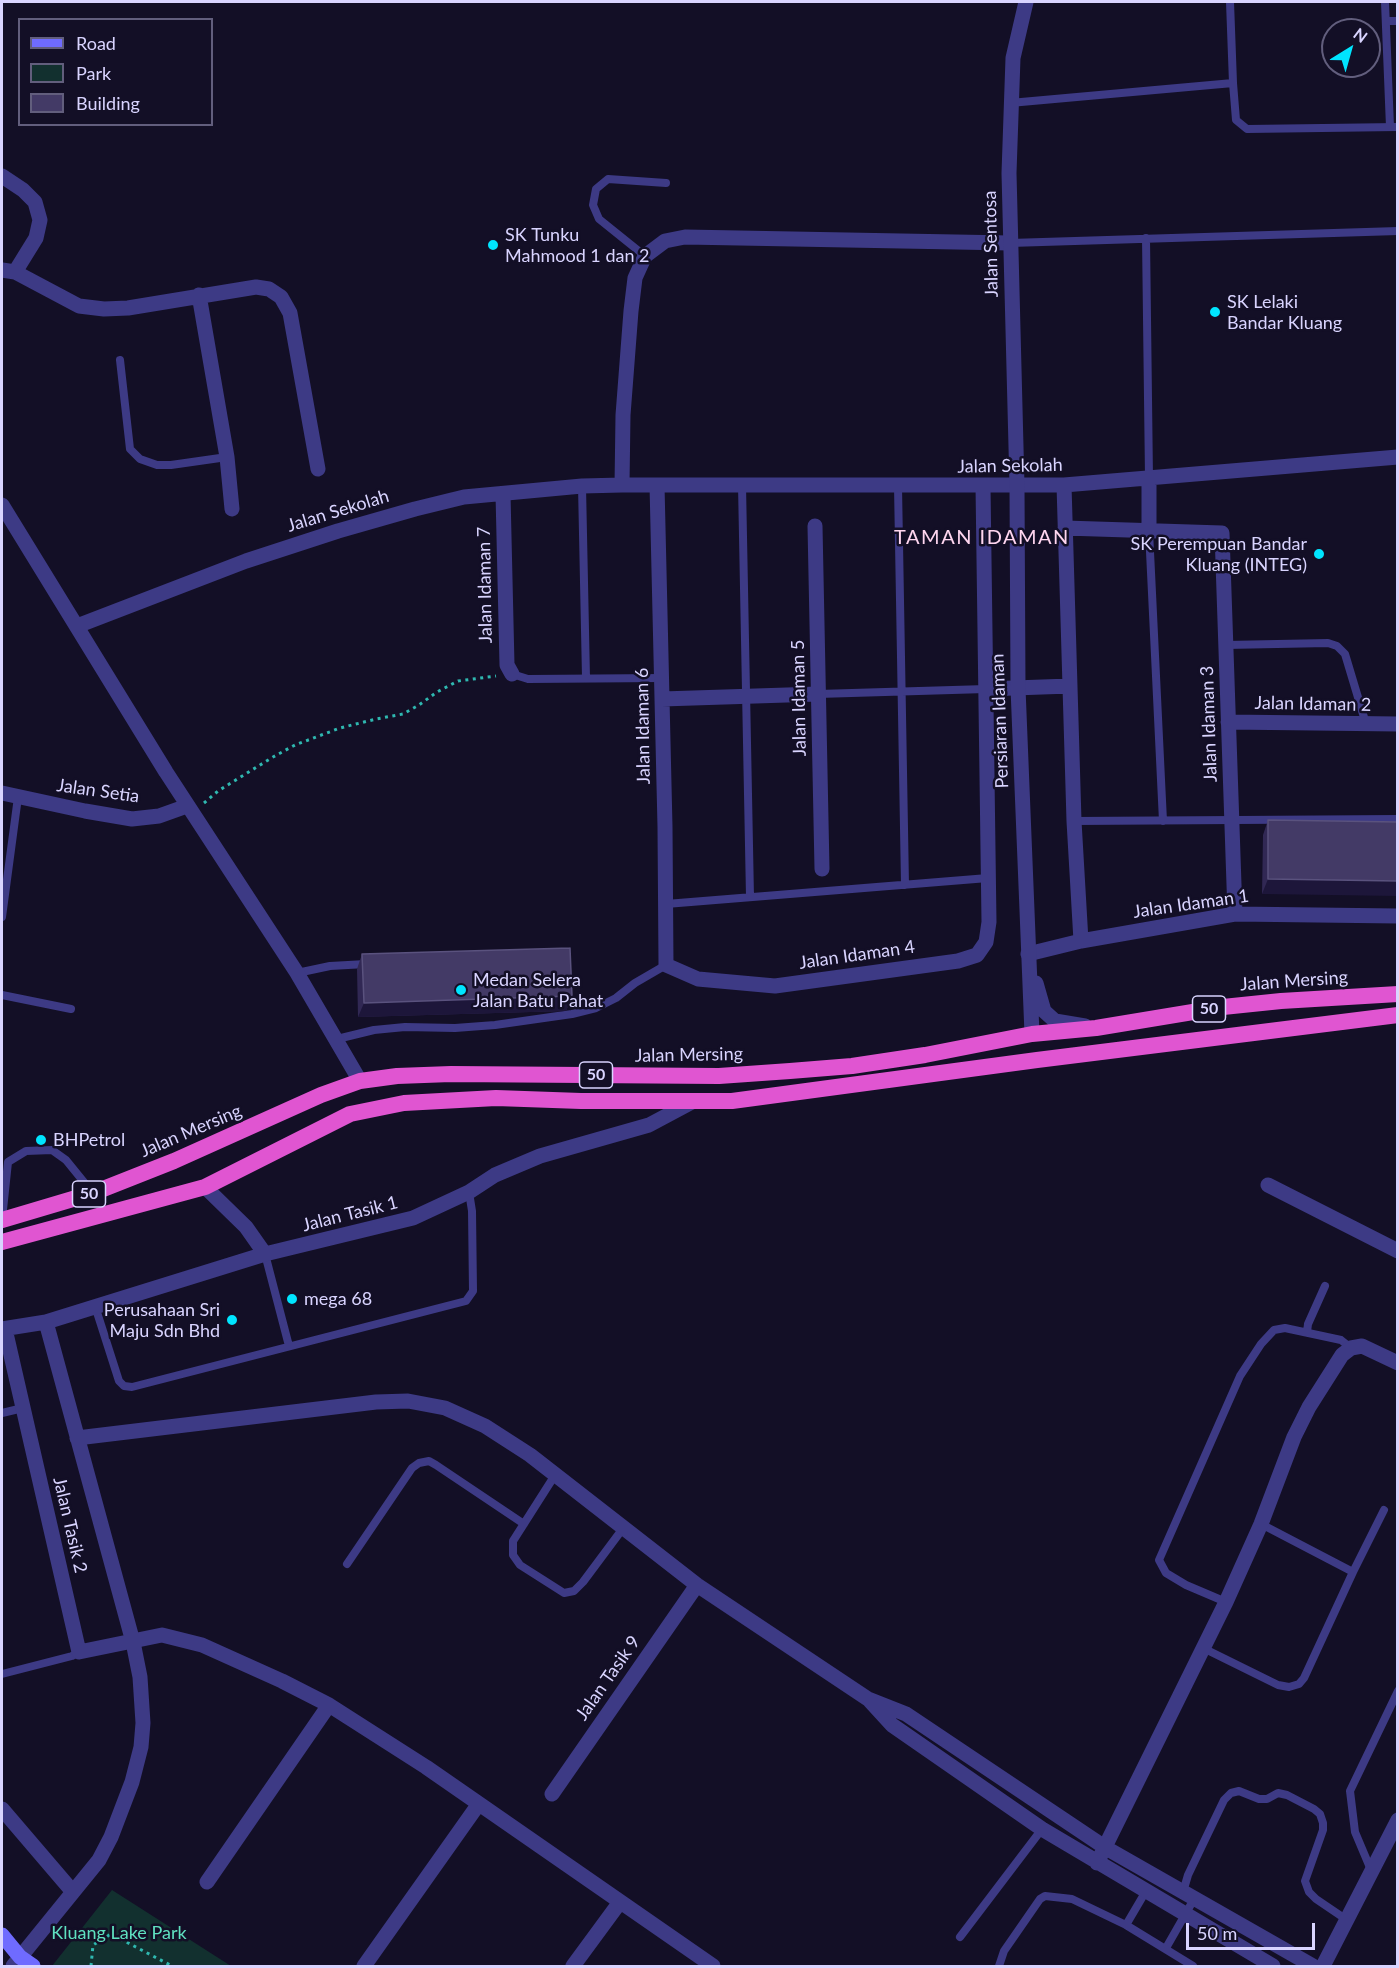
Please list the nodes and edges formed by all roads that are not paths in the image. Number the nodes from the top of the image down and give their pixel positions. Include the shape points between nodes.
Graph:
1 (1026, 2) edge
2 (1230, 2) edge
3 (1385, 2) edge
4 (1386, 21) junction
5 (1398, 21) edge
6 (1233, 83) junction
7 (1010, 103) junction
8 (1394, 127) edge
9 (2, 176) edge
10 (666, 183) dead end
11 (1398, 231) edge
12 (1146, 238) junction
13 (1010, 243) junction
14 (645, 255) junction
15 (8, 271) edge
16 (199, 295) junction
17 (120, 360) dead end
18 (227, 457) junction
19 (1398, 457) edge
20 (318, 470) dead end
21 (1149, 478) junction
22 (622, 485) junction
23 (657, 485) junction
24 (742, 485) junction
25 (1064, 485) junction
26 (582, 486) junction
27 (898, 486) junction
28 (983, 486) junction
29 (1017, 486) junction
30 (502, 494) junction
31 (2, 505) edge
32 (232, 509) dead end
33 (815, 525) dead end
34 (1065, 528) junction
35 (1149, 531) junction
36 (77, 626) junction
37 (1226, 645) junction
38 (512, 674) joint
39 (586, 678) junction
40 (662, 678) junction
41 (1070, 686) junction
42 (1018, 688) junction
43 (986, 689) junction
44 (902, 692) junction
45 (818, 694) junction
46 (746, 696) junction
47 (662, 699) junction
48 (1228, 722) junction
49 (1366, 724) junction
50 (1398, 724) edge
51 (2, 793) edge
52 (18, 797) junction
53 (191, 811) junction
54 (1398, 819) edge
55 (1232, 820) junction
56 (1074, 821) junction
57 (1163, 821) junction
58 (822, 869) dead end
59 (988, 878) junction
60 (906, 885) junction
61 (750, 897) junction
62 (666, 904) junction
63 (1235, 914) junction
64 (2, 916) edge
65 (1398, 916) edge
66 (1081, 941) junction
67 (1028, 954) junction
68 (373, 963) edge
69 (666, 965) junction
70 (297, 973) junction
71 (1398, 994) edge
72 (2, 995) edge
73 (71, 1009) dead end
74 (1398, 1015) edge
75 (1096, 1028) junction
76 (1032, 1034) junction
77 (337, 1040) junction
78 (360, 1081) junction
79 (694, 1101) junction
80 (1268, 1185) dead end
81 (205, 1186) junction
82 (469, 1192) junction
83 (93, 1193) junction
84 (2, 1220) edge
85 (2, 1242) edge
86 (1398, 1251) edge
87 (265, 1254) junction
88 (1325, 1286) dead end
89 (95, 1306) junction
90 (46, 1322) junction
91 (3, 1329) edge
92 (1307, 1332) junction
93 (289, 1346) junction
94 (1351, 1348) junction
95 (1398, 1363) edge
96 (23, 1408) junction
97 (2, 1413) edge
98 (77, 1438) junction
99 (555, 1475) junction
100 (1384, 1510) dead end
101 (524, 1524) junction
102 (1261, 1524) junction
103 (624, 1527) junction
104 (347, 1564) dead end
105 (1353, 1572) junction
106 (697, 1584) junction
107 (1226, 1602) junction
108 (133, 1642) junction
109 (1203, 1648) junction
110 (79, 1652) junction
111 (2, 1673) edge
112 (1398, 1691) edge
113 (868, 1699) junction
114 (329, 1705) junction
115 (552, 1794) dead end
116 (478, 1805) junction
117 (2, 1809) edge
118 (1398, 1820) edge
119 (1042, 1829) junction
120 (1106, 1848) junction
121 (1098, 1863) junction
122 (1371, 1871) junction
123 (207, 1882) dead end
124 (1146, 1891) junction
125 (73, 1892) junction
126 (1189, 1896) junction
127 (620, 1902) junction
128 (1185, 1914) junction
129 (1347, 1920) junction
130 (1126, 1925) junction
131 (2, 1935) edge
132 (960, 1936) dead end
133 (1166, 1948) junction
134 (16, 1962) edge
135 (33, 1966) edge
136 (364, 1966) edge
137 (573, 1966) edge
138 (713, 1966) edge
139 (999, 1966) edge
140 (1193, 1966) edge
141 (1273, 1966) edge
142 (1313, 1966) edge
143 (1323, 1966) edge

1 - 7 street, Jalan Sentosa via 1013,58
2 - 6 lane
3 - 4 lane
4 - 5 lane
4 - 8 lane
6 - 7 lane
6 - 8 lane via 1236,120 1247,129
7 - 13 street, Jalan Sentosa
9 - 15 street via 34,202 40,220 36,238
10 - 14 lane via 608,179 596,189 593,205 599,219
11 - 12 lane
12 - 13 lane
12 - 21 lane
13 - 14 street via 685,237 665,241
13 - 29 street, Jalan Sentosa
14 - 22 street via 635,278 631,311
15 - 16 street via 79,306 128,308
16 - 18 street
16 - 20 street via 256,287 281,297 290,312
17 - 18 lane via 130,448 140,459 171,465
18 - 32 street
19 - 21 street, Jalan Sekolah
21 - 25 street, Jalan Sekolah
21 - 35 street
22 - 23 street, Jalan Sekolah
22 - 26 street, Jalan Sekolah
23 - 24 street, Jalan Sekolah
23 - 40 street, Jalan Idaman 6
24 - 27 street, Jalan Sekolah
24 - 46 lane
25 - 29 street, Jalan Sekolah
25 - 34 street
26 - 30 street, Jalan Sekolah
26 - 39 lane
27 - 28 street, Jalan Sekolah
27 - 44 lane
28 - 29 street, Jalan Sekolah
28 - 43 street, Jalan Idaman 4
29 - 42 street, Persiaran Idaman
30 - 36 street, Jalan Sekolah via 464,497 338,531 246,561
30 - 38 street, Jalan Idaman 7 via 507,665
31 - 36 street
33 - 45 street, Jalan Idaman 5
34 - 35 street
34 - 41 street
35 - 37 street, Jalan Idaman 3 via 1222,533
35 - 57 lane
36 - 53 street
37 - 48 street, Jalan Idaman 3
37 - 49 lane via 1337,646 1345,654
38 - 39 lane via 528,678
39 - 40 lane
40 - 47 street, Jalan Idaman 6
41 - 42 street
41 - 56 street
42 - 43 street
42 - 67 street, Persiaran Idaman
43 - 44 lane
43 - 59 street, Jalan Idaman 4
44 - 45 lane
44 - 60 lane
45 - 46 street
45 - 58 street, Jalan Idaman 5
46 - 47 street
46 - 61 lane
47 - 62 street, Jalan Idaman 6
48 - 49 street, Jalan Idaman 2
48 - 55 street, Jalan Idaman 3
49 - 50 street, Jalan Idaman 2
51 - 52 street, Jalan Setia
52 - 53 street, Jalan Setia via 132,819
52 - 64 lane
53 - 70 street
54 - 55 lane
55 - 57 lane
55 - 63 street, Jalan Idaman 3
56 - 57 lane
56 - 66 street
59 - 60 lane
59 - 69 street, Jalan Idaman 4 via 986,942 976,955 958,962 775,986 698,979
60 - 61 lane
61 - 62 lane
62 - 69 street, Jalan Idaman 6
63 - 65 street, Jalan Idaman 1
63 - 66 street, Jalan Idaman 1
66 - 67 street, Jalan Idaman 1
67 - 75 street, Persiaran Idaman via 1044,1011 1055,1021
67 - 76 street, Persiaran Idaman
68 - 70 lane
69 - 77 lane via 616,998 572,1014 495,1025 374,1030
70 - 77 street
71 - 75 highway, Jalan Mersing / 50 via 1223,1006
72 - 73 lane
74 - 79 highway via 732,1101
75 - 76 highway, Jalan Mersing / 50
76 - 78 highway, Jalan Mersing / 50 via 852,1066 731,1076 451,1074
77 - 78 street
78 - 83 highway, Jalan Mersing / 50
79 - 81 highway via 496,1098 404,1103 350,1114
79 - 82 street, Jalan Tasik 1 via 649,1125 531,1160 495,1175
80 - 86 street
81 - 85 highway
81 - 87 street via 246,1227
82 - 87 street, Jalan Tasik 1 via 413,1218
82 - 93 lane via 473,1292 466,1301
83 - 84 highway, Jalan Mersing / 50
83 - 84 lane via 66,1160 52,1150 26,1151 8,1162
87 - 89 street, Jalan Tasik 1
87 - 93 lane
88 - 92 lane
89 - 90 street, Jalan Tasik 1
89 - 93 lane via 124,1386
90 - 91 street, Jalan Tasik 1
90 - 98 street
91 - 96 street, Jalan Tasik 2
92 - 94 lane via 1341,1340
92 - 107 lane via 1274,1330 1240,1376 1159,1560 1166,1573
94 - 95 street via 1362,1346
94 - 102 street via 1309,1407
96 - 97 lane
96 - 110 street, Jalan Tasik 2
98 - 99 street via 331,1406 408,1401 445,1408 485,1426
98 - 108 street
99 - 101 lane
99 - 103 street
100 - 105 lane
101 - 103 lane via 513,1541 513,1555 520,1565 564,1593 574,1591 583,1582
101 - 104 lane via 436,1465 429,1461 419,1463
102 - 105 lane
102 - 107 street
103 - 106 street
105 - 109 lane via 1299,1684 1278,1685
106 - 113 street
106 - 115 street, Jalan Tasik 9
107 - 109 street
108 - 110 street
108 - 114 street via 162,1635 202,1645
108 - 125 street via 143,1700 141,1747 111,1838
109 - 120 street
110 - 111 lane
112 - 122 lane via 1350,1791 1355,1832
113 - 119 street via 892,1725
113 - 120 street via 906,1713
114 - 116 street
114 - 123 street
116 - 127 street
116 - 136 street
117 - 125 street
118 - 122 street
119 - 121 street
119 - 132 lane
120 - 121 street
120 - 126 street
121 - 124 street
122 - 129 street
124 - 128 street
124 - 130 lane
125 - 134 street
126 - 128 lane
126 - 129 lane via 1188,1875 1224,1800 1239,1791 1259,1799 1278,1793 1320,1814 1323,1830 1305,1881 1309,1892
126 - 142 street
127 - 137 street
127 - 138 street
128 - 133 lane
128 - 141 street
129 - 143 street
130 - 133 lane
130 - 139 lane via 1072,1899 1045,1896 1004,1951
131 - 134 main road
133 - 140 lane
134 - 135 main road

